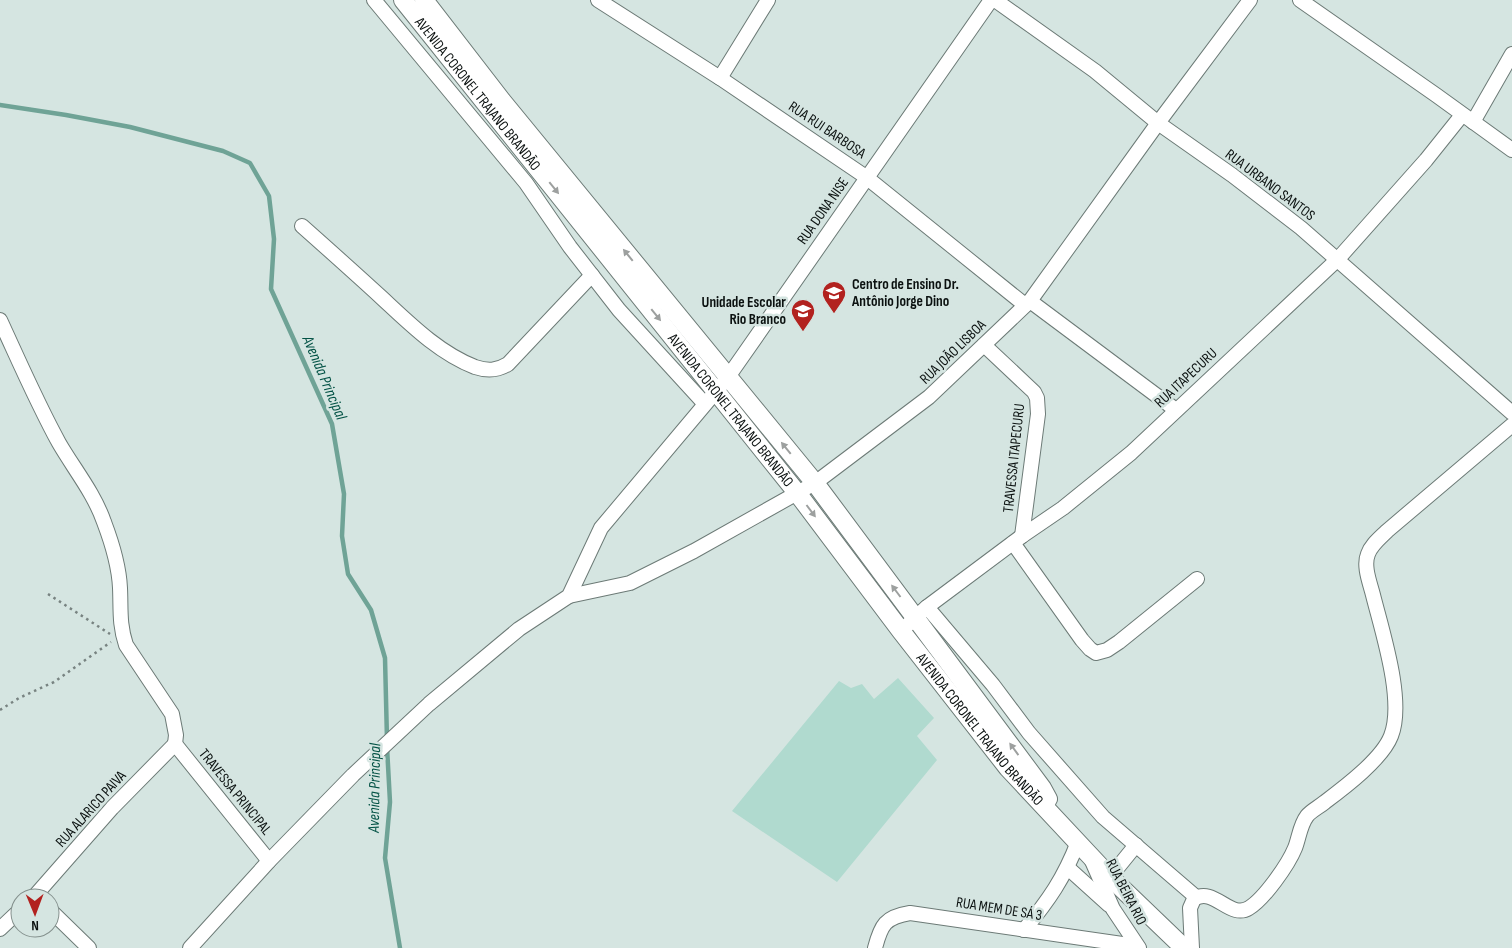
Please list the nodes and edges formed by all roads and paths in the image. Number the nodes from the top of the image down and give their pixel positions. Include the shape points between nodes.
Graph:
1 (374, 0) edge
2 (403, 0) edge
3 (424, 0) edge
4 (598, 0) edge
5 (768, 0) edge
6 (991, 0) edge
7 (995, 0) edge
8 (1250, 0) edge
9 (1300, 0) edge
10 (1512, 54) edge
11 (720, 78) junction
12 (1467, 118) junction
13 (1158, 123) junction
14 (1512, 150) edge
15 (866, 176) junction
16 (302, 226) dead end
17 (1338, 259) junction
18 (592, 275) junction
19 (1027, 303) junction
20 (0, 320) edge
21 (984, 345) junction
22 (728, 376) junction
23 (710, 397) junction
24 (1176, 410) junction
25 (1512, 414) edge
26 (1512, 425) edge
27 (815, 484) junction
28 (798, 494) junction
29 (1017, 539) junction
30 (1197, 579) dead end
31 (48, 594) dead end
32 (569, 596) junction
33 (922, 612) junction
34 (901, 631) junction
35 (0, 710) edge
36 (175, 744) junction
37 (1058, 820) junction
38 (1136, 845) junction
39 (1082, 846) junction
40 (269, 861) junction
41 (1068, 868) junction
42 (1110, 877) junction
43 (43, 888) edge
44 (1196, 897) junction
45 (1113, 909) junction
46 (10, 920) edge
47 (60, 920) edge
48 (0, 929) edge
49 (1024, 930) junction
50 (1138, 947) edge
51 (89, 948) edge
52 (190, 948) edge
53 (875, 948) edge
54 (1184, 948) edge
55 (1192, 948) edge

1 - 18 street, AVENIDA CORONEL TRAJANO BRANDÃO via 526,183
2 -> 23 main road, AVENIDA CORONEL TRAJANO BRANDÃO
22 -> 3 main road, AVENIDA CORONEL TRAJANO BRANDÃO via 502,101
4 - 11 street, RUA RUI BARBOSA
5 - 11 street
6 - 15 street, RUA DONA NISE
7 - 13 street, RUA URBANO SANTOS via 1095,71
8 - 13 street, RUA JOÃO LISBOA
9 - 12 street
10 - 12 street, RUA ITAPECURU
11 - 15 street, RUA RUI BARBOSA
12 - 14 street
12 - 17 street, RUA ITAPECURU
13 - 17 street, RUA URBANO SANTOS via 1232,175
13 - 19 street, RUA JOÃO LISBOA
15 - 19 street, RUA RUI BARBOSA
15 - 22 street, RUA DONA NISE
16 - 18 street via 437,346 475,367 485,369 493,370 508,364
17 - 24 street, RUA ITAPECURU
17 - 25 street, RUA URBANO SANTOS
18 - 23 street, AVENIDA CORONEL TRAJANO BRANDÃO via 618,310
19 - 21 street, RUA JOÃO LISBOA
19 - 24 street, RUA RUI BARBOSA
20 - 36 street via 39,406 93,496 104,522 117,565 120,621 126,645 172,714
21 - 27 street, RUA JOÃO LISBOA via 929,397
21 - 29 street, TRAVESSA ITAPECURU via 1028,385 1037,398 1038,414
22 - 23 street, RUA DONA NISE
27 -> 22 main road, AVENIDA CORONEL TRAJANO BRANDÃO
23 - 28 main road, AVENIDA CORONEL TRAJANO BRANDÃO
23 - 32 street via 601,528
24 - 29 street, RUA ITAPECURU via 1092,486
26 - 44 street via 1387,531 1367,555 1368,575 1395,695 1395,725 1384,750 1307,817 1290,860 1250,908 1237,910 1208,896
27 - 28 street, RUA JOÃO LISBOA
33 -> 27 main road, AVENIDA CORONEL TRAJANO BRANDÃO
28 - 32 street, RUA JOÃO LISBOA via 630,583
28 -> 34 main road, AVENIDA CORONEL TRAJANO BRANDÃO
29 - 30 street via 1082,640 1096,653 1107,650
29 - 33 street, RUA ITAPECURU
31 - 35 path via 116,638 54,682
32 - 40 street via 519,629 429,704
33 - 34 street, RUA ITAPECURU
37 -> 33 main road, AVENIDA CORONEL TRAJANO BRANDÃO via 1042,788
33 - 38 street via 993,685 1030,734 1102,817
34 - 37 main road, AVENIDA CORONEL TRAJANO BRANDÃO via 1008,768
36 - 40 street, TRAVESSA PRINCIPAL
36 - 43 street, RUA ALARICO PAIVA via 112,808
37 - 39 main road, AVENIDA CORONEL TRAJANO BRANDÃO
38 - 42 street
38 - 44 street
39 - 41 street
39 - 42 main road, AVENIDA CORONEL TRAJANO BRANDÃO
39 - 45 street, RUA BEIRA RIO
40 - 52 street
41 - 45 street
41 - 49 street
42 - 54 main road, AVENIDA CORONEL TRAJANO BRANDÃO
44 - 55 street via 1190,908
45 - 50 street, RUA BEIRA RIO
46 - 48 street
47 - 51 street
49 - 50 street, RUA MEM DE SÁ 3
49 - 53 street, RUA MEM DE SÁ 3 via 910,913 894,916 885,923

